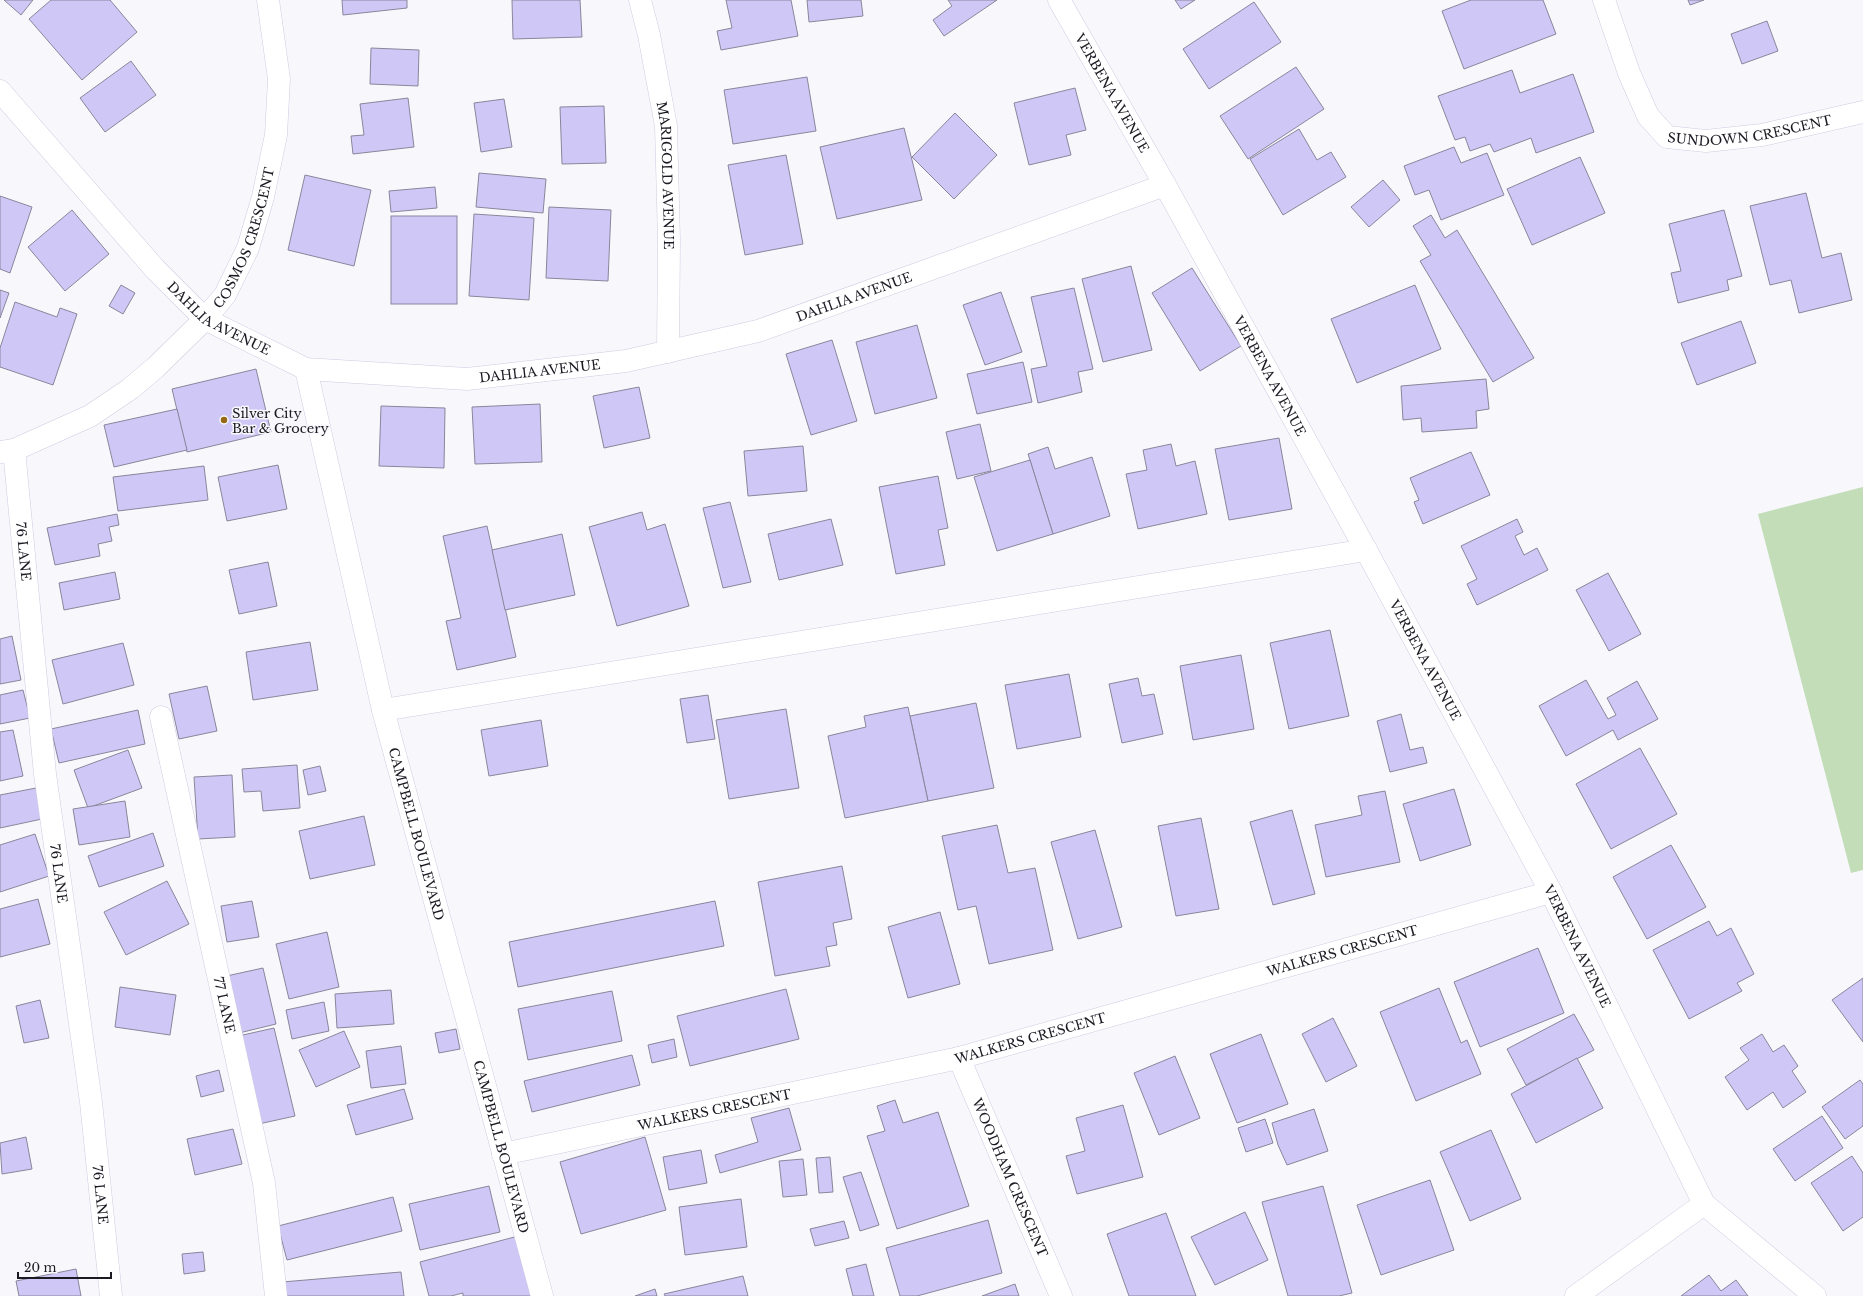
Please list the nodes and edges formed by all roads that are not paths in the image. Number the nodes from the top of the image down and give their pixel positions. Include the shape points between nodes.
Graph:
1 (268, 0) edge
2 (640, 0) edge
3 (1059, 0) edge
4 (1604, 0) edge
5 (0, 90) edge
6 (1863, 112) edge
7 (1165, 185) junction
8 (205, 319) junction
9 (668, 352) junction
10 (306, 368) junction
11 (7, 451) edge
12 (1366, 550) junction
13 (383, 710) junction
14 (161, 717) dead end
15 (1551, 892) junction
16 (958, 1058) junction
17 (503, 1154) junction
18 (1704, 1204) junction
19 (111, 1296) edge
20 (276, 1296) edge
21 (542, 1296) edge
22 (1061, 1296) edge
23 (1576, 1296) edge
24 (1815, 1296) edge

1 - 8 street, COSMOS CRESCENT via 279,79 276,135 263,197 248,248 225,295
2 - 9 street, MARIGOLD AVENUE via 666,126
3 - 7 street, VERBENA AVENUE
4 - 6 street, SUNDOWN CRESCENT via 1629,73 1648,116 1667,137 1706,141 1762,135
5 - 8 street, DAHLIA AVENUE via 155,269
7 - 9 street, DAHLIA AVENUE via 758,331
7 - 12 street, VERBENA AVENUE
8 - 10 street, DAHLIA AVENUE
8 - 11 street, COSMOS CRESCENT via 130,389 90,416
9 - 10 street, DAHLIA AVENUE via 626,362 467,379
10 - 13 street, CAMPBELL BOULEVARD
11 - 19 street, 76 LANE via 45,774 91,1102
12 - 13 street
12 - 15 street, VERBENA AVENUE
13 - 17 street, CAMPBELL BOULEVARD
14 - 20 street, 77 LANE via 264,1183
15 - 16 street, WALKERS CRESCENT
15 - 18 street, VERBENA AVENUE
16 - 17 street, WALKERS CRESCENT
16 - 22 street, WOODHAM CRESCENT
17 - 21 street, CAMPBELL BOULEVARD
18 - 23 street
18 - 24 street, VERBENA AVENUE

